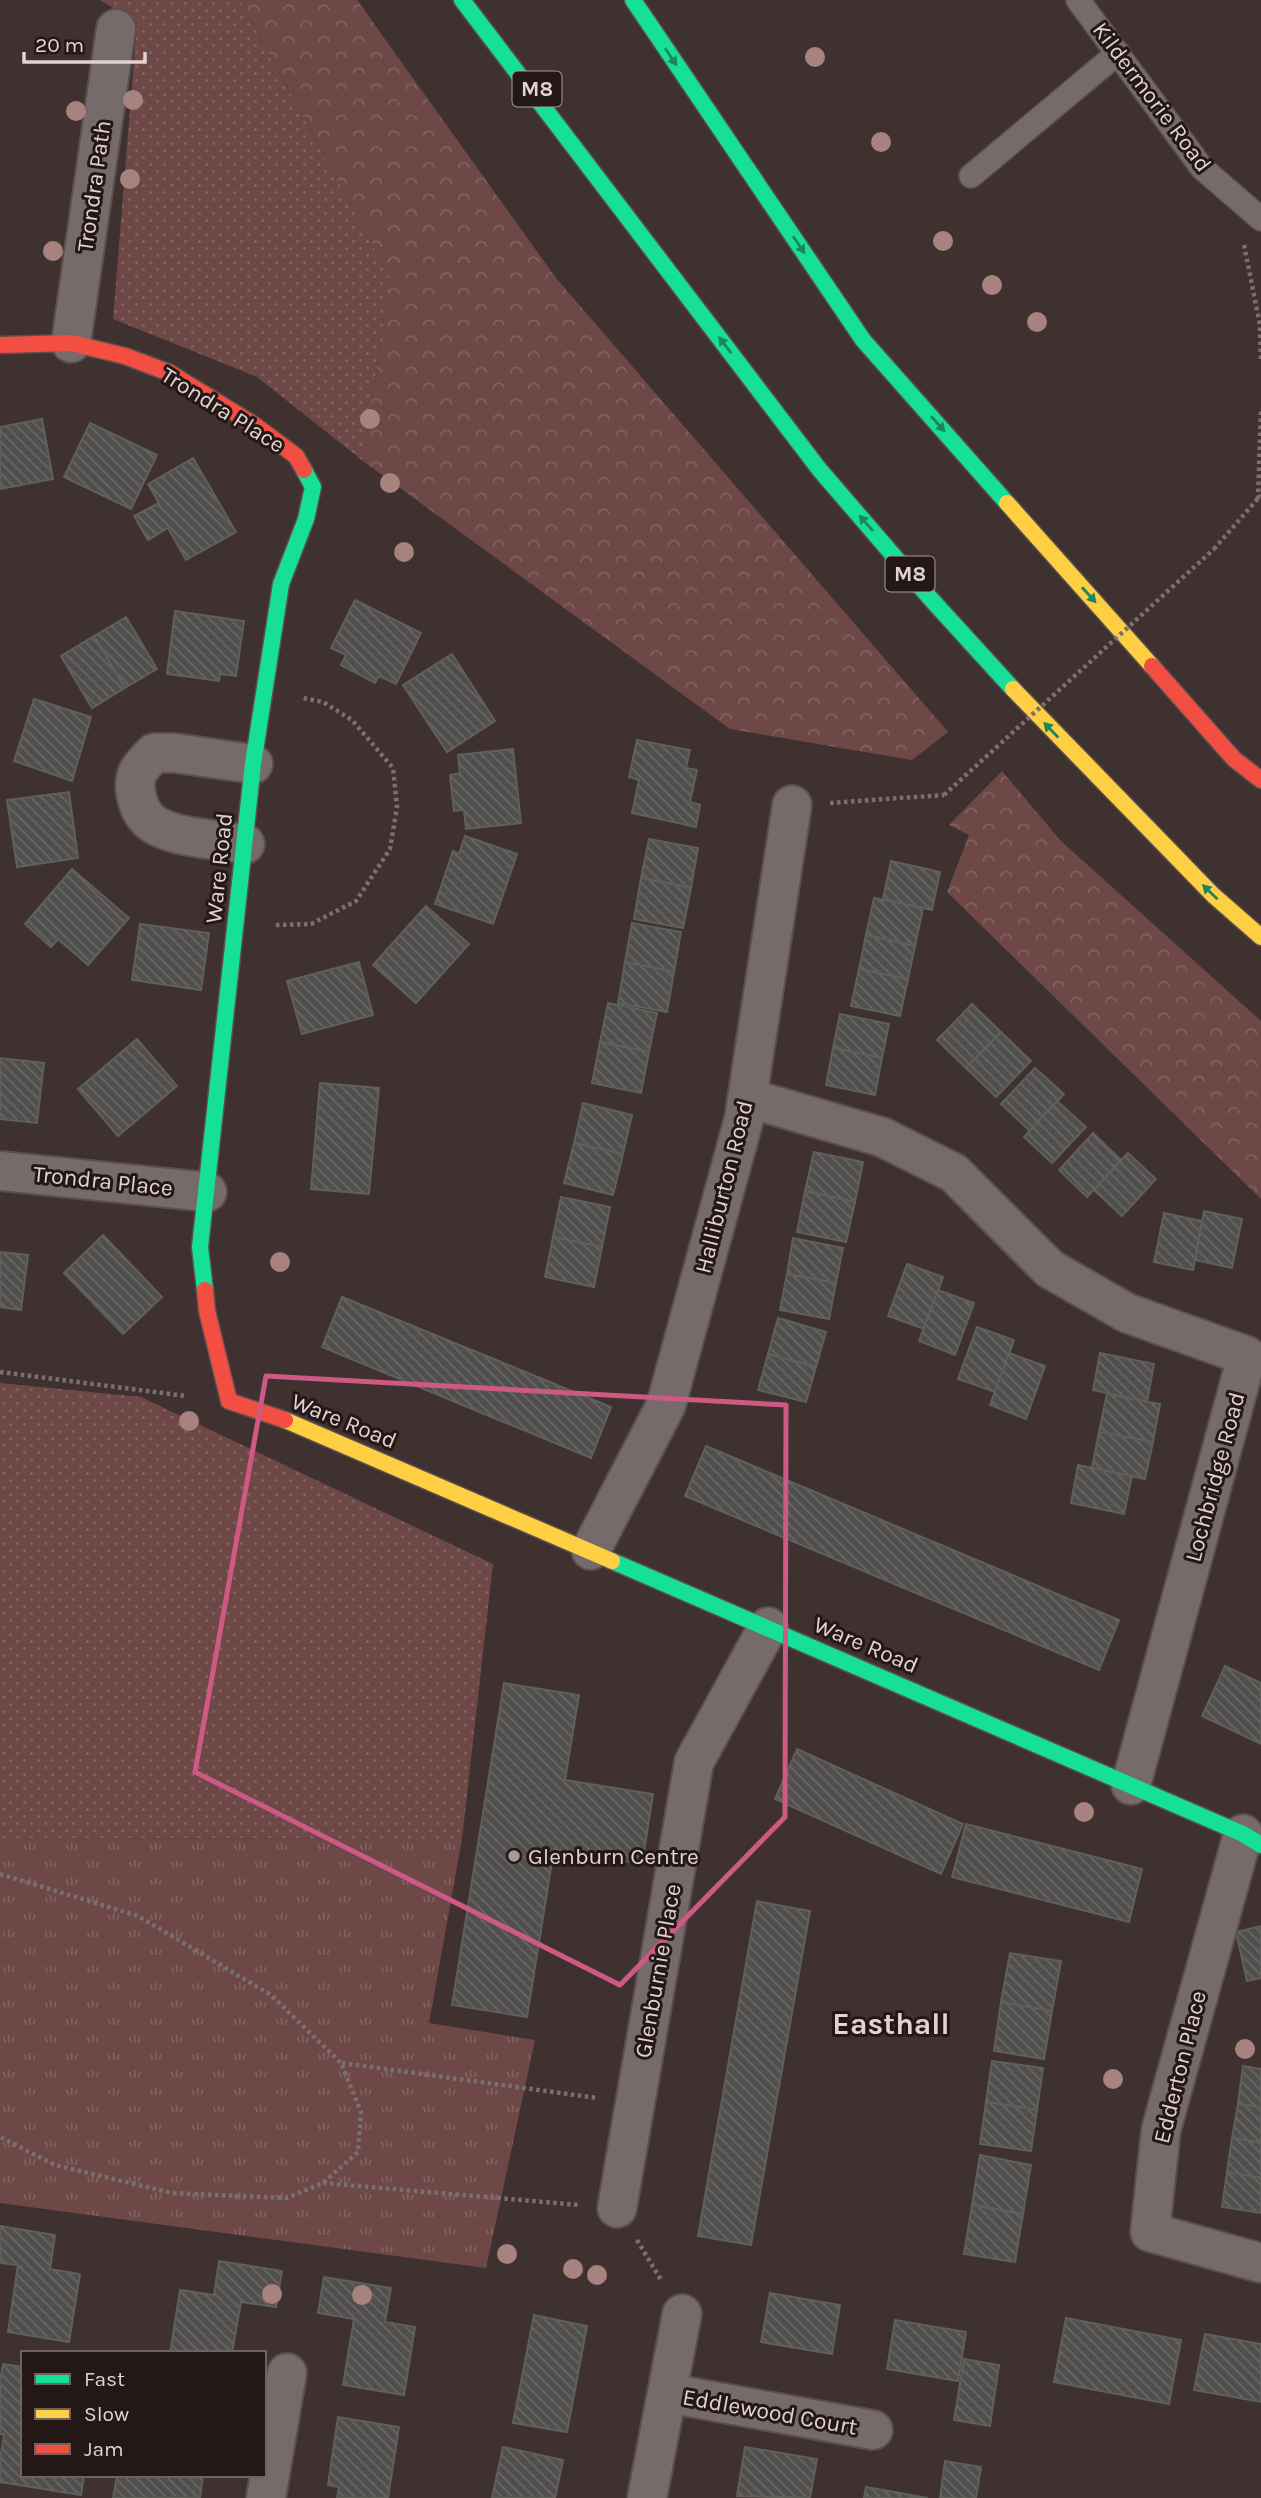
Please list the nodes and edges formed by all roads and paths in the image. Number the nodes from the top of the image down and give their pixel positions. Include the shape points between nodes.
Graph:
1 (462, 0) edge
2 (478, 0) edge
3 (633, 0) edge
4 (1078, 0) edge
5 (116, 29) dead end
6 (1118, 53) junction
7 (971, 176) dead end
8 (596, 178) junction
9 (1235, 196) junction
10 (1261, 219) edge
11 (71, 344) junction
12 (0, 345) edge
13 (1261, 361) edge
14 (1261, 409) edge
15 (1260, 497) edge
16 (306, 519) joint
17 (264, 690) junction
18 (253, 764) junction
19 (1261, 780) edge
20 (792, 805) joint
21 (245, 844) junction
22 (236, 925) junction
23 (1261, 937) edge
24 (748, 1098) junction
25 (0, 1171) edge
26 (207, 1192) junction
27 (0, 1372) edge
28 (229, 1401) junction
29 (591, 1550) junction
30 (768, 1627) junction
31 (1131, 1785) junction
32 (1252, 1840) edge
33 (0, 1874) edge
34 (341, 2063) junction
35 (635, 2103) junction
36 (0, 2137) edge
37 (323, 2183) junction
38 (617, 2208) junction
39 (1261, 2263) edge
40 (681, 2314) joint
41 (287, 2373) dead end
42 (667, 2393) junction
43 (873, 2430) dead end
44 (266, 2498) edge
45 (647, 2498) edge

1 - 8 main road
2 - 8 main road, M8
3 -> 19 main road via 863,340 1234,759
4 - 6 lane, Kildermorie Road
5 - 11 street, Trondra Path
6 - 7 lane
6 - 9 lane, Kildermorie Road via 1202,167
23 -> 8 main road, M8 via 1213,895 1044,723 930,598 820,468
9 - 10 lane, Kildermorie Road
9 - 13 path via 1260,325
11 - 12 main road, Trondra Place
11 - 16 main road, Trondra Place via 125,356 170,373 264,432 296,456 313,487
14 - 15 path
15 - 20 path, bridge via 1214,549 944,795
16 - 17 main road, Ware Road via 281,583
17 - 18 main road, Ware Road
17 - 22 path via 323,702 352,720 393,768 397,807 390,849 356,901 311,925
18 - 21 main road, Ware Road
18 - 21 street via 155,753 136,771 134,786 139,807 151,822 170,832
20 - 24 street, Halliburton Road
21 - 22 main road, Ware Road
22 - 26 main road, Ware Road
24 - 29 street, Halliburton Road via 666,1405
24 - 31 street, Lochbridge Road via 882,1137 954,1172 1050,1269 1127,1313 1247,1356
25 - 26 street, Trondra Place
26 - 28 main road, Ware Road via 200,1247 206,1311
27 - 28 path
28 - 29 main road, Ware Road via 295,1423
29 - 30 main road, Ware Road
30 - 31 main road, Ware Road
30 - 35 street, Glenburnie Place via 694,1762
31 - 32 main road, Ware Road
32 - 39 street, Edderton Place via 1161,2130 1150,2232
33 - 34 path via 138,1916 271,1995
34 - 35 path
34 - 37 path via 361,2112 358,2152
35 - 38 street, Glenburnie Place
36 - 37 path via 55,2165 172,2193 287,2198
37 - 38 path
38 - 40 path
40 - 42 street, Eddlewood Court
41 - 44 street
42 - 43 street, Eddlewood Court
42 - 45 street, Eddlewood Court

